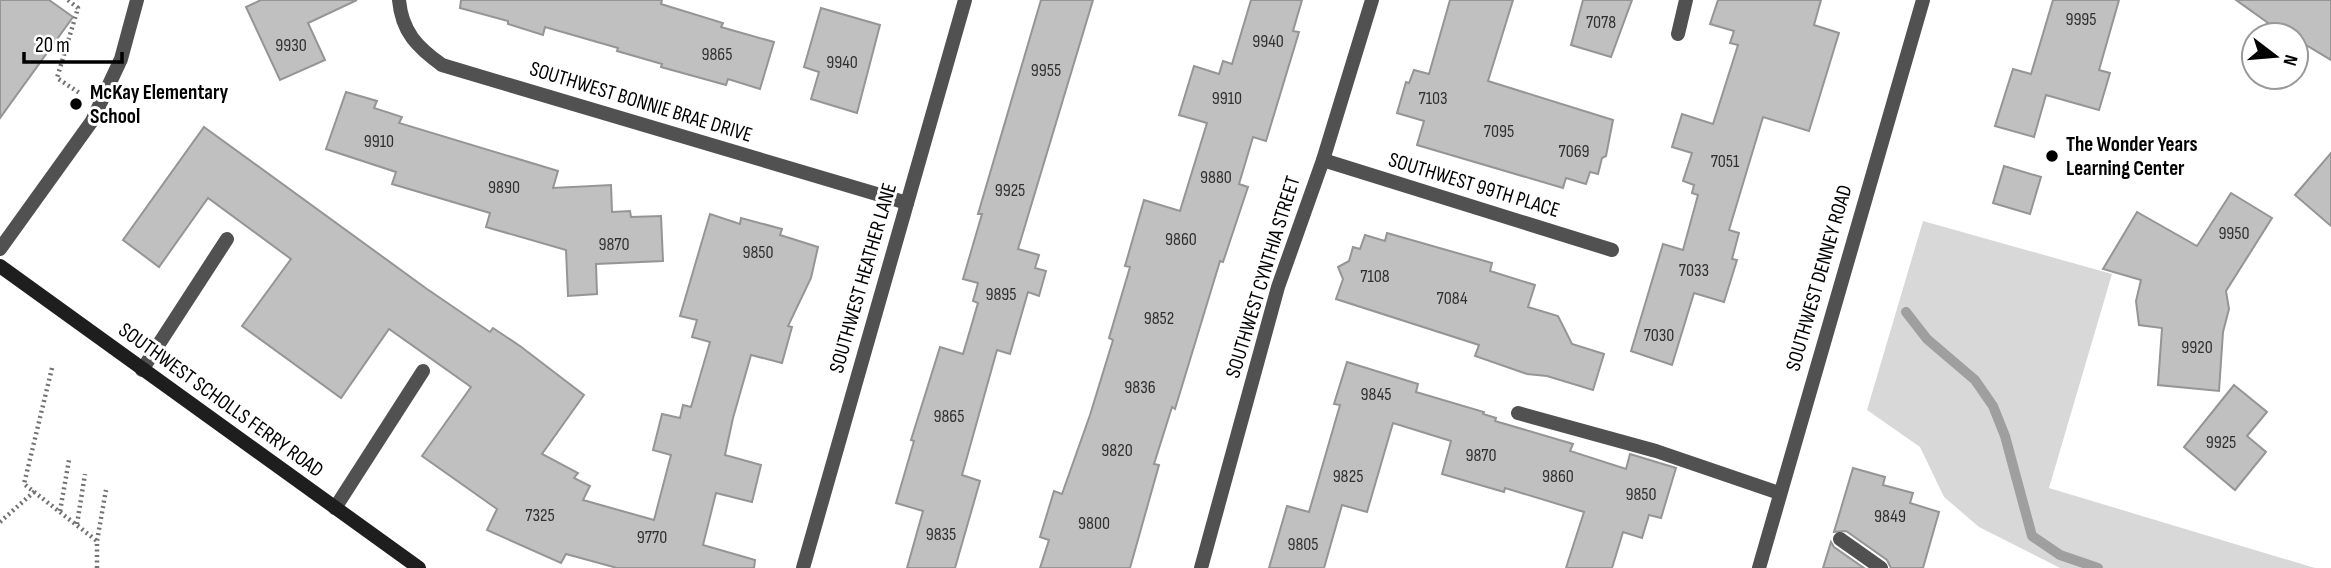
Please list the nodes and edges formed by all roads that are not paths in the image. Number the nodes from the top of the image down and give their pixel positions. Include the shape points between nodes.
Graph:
1 (138, 0) edge
2 (399, 0) edge
3 (965, 0) edge
4 (1372, 0) edge
5 (1686, 0) edge
6 (1923, 0) edge
7 (1678, 34) dead end
8 (1323, 160) junction
9 (906, 203) junction
10 (227, 239) dead end
11 (0, 249) edge
12 (1612, 250) dead end
13 (0, 266) edge
14 (142, 370) junction
15 (424, 371) dead end
16 (1518, 413) dead end
17 (1779, 493) junction
18 (335, 508) junction
19 (1840, 539) dead end
20 (419, 568) edge
21 (803, 568) edge
22 (1201, 568) edge
23 (1759, 568) edge
24 (1881, 568) edge

1 - 11 street via 121,59 92,121
2 - 9 street, SOUTHWEST BONNIE BRAE DRIVE via 410,38 442,65
3 - 9 street, SOUTHWEST HEATHER LANE
4 - 8 street, SOUTHWEST CYNTHIA STREET
5 - 7 street
6 - 17 street, SOUTHWEST DENNEY ROAD
8 - 12 street, SOUTHWEST 99TH PLACE
8 - 22 street, SOUTHWEST CYNTHIA STREET via 1278,287
9 - 21 street, SOUTHWEST HEATHER LANE
10 - 14 street
13 - 14 main road, SOUTHWEST SCHOLLS FERRY ROAD
14 - 18 main road, SOUTHWEST SCHOLLS FERRY ROAD
15 - 18 street
16 - 17 street via 1656,451
17 - 23 street, SOUTHWEST DENNEY ROAD
18 - 20 main road, SOUTHWEST SCHOLLS FERRY ROAD
19 - 24 street

